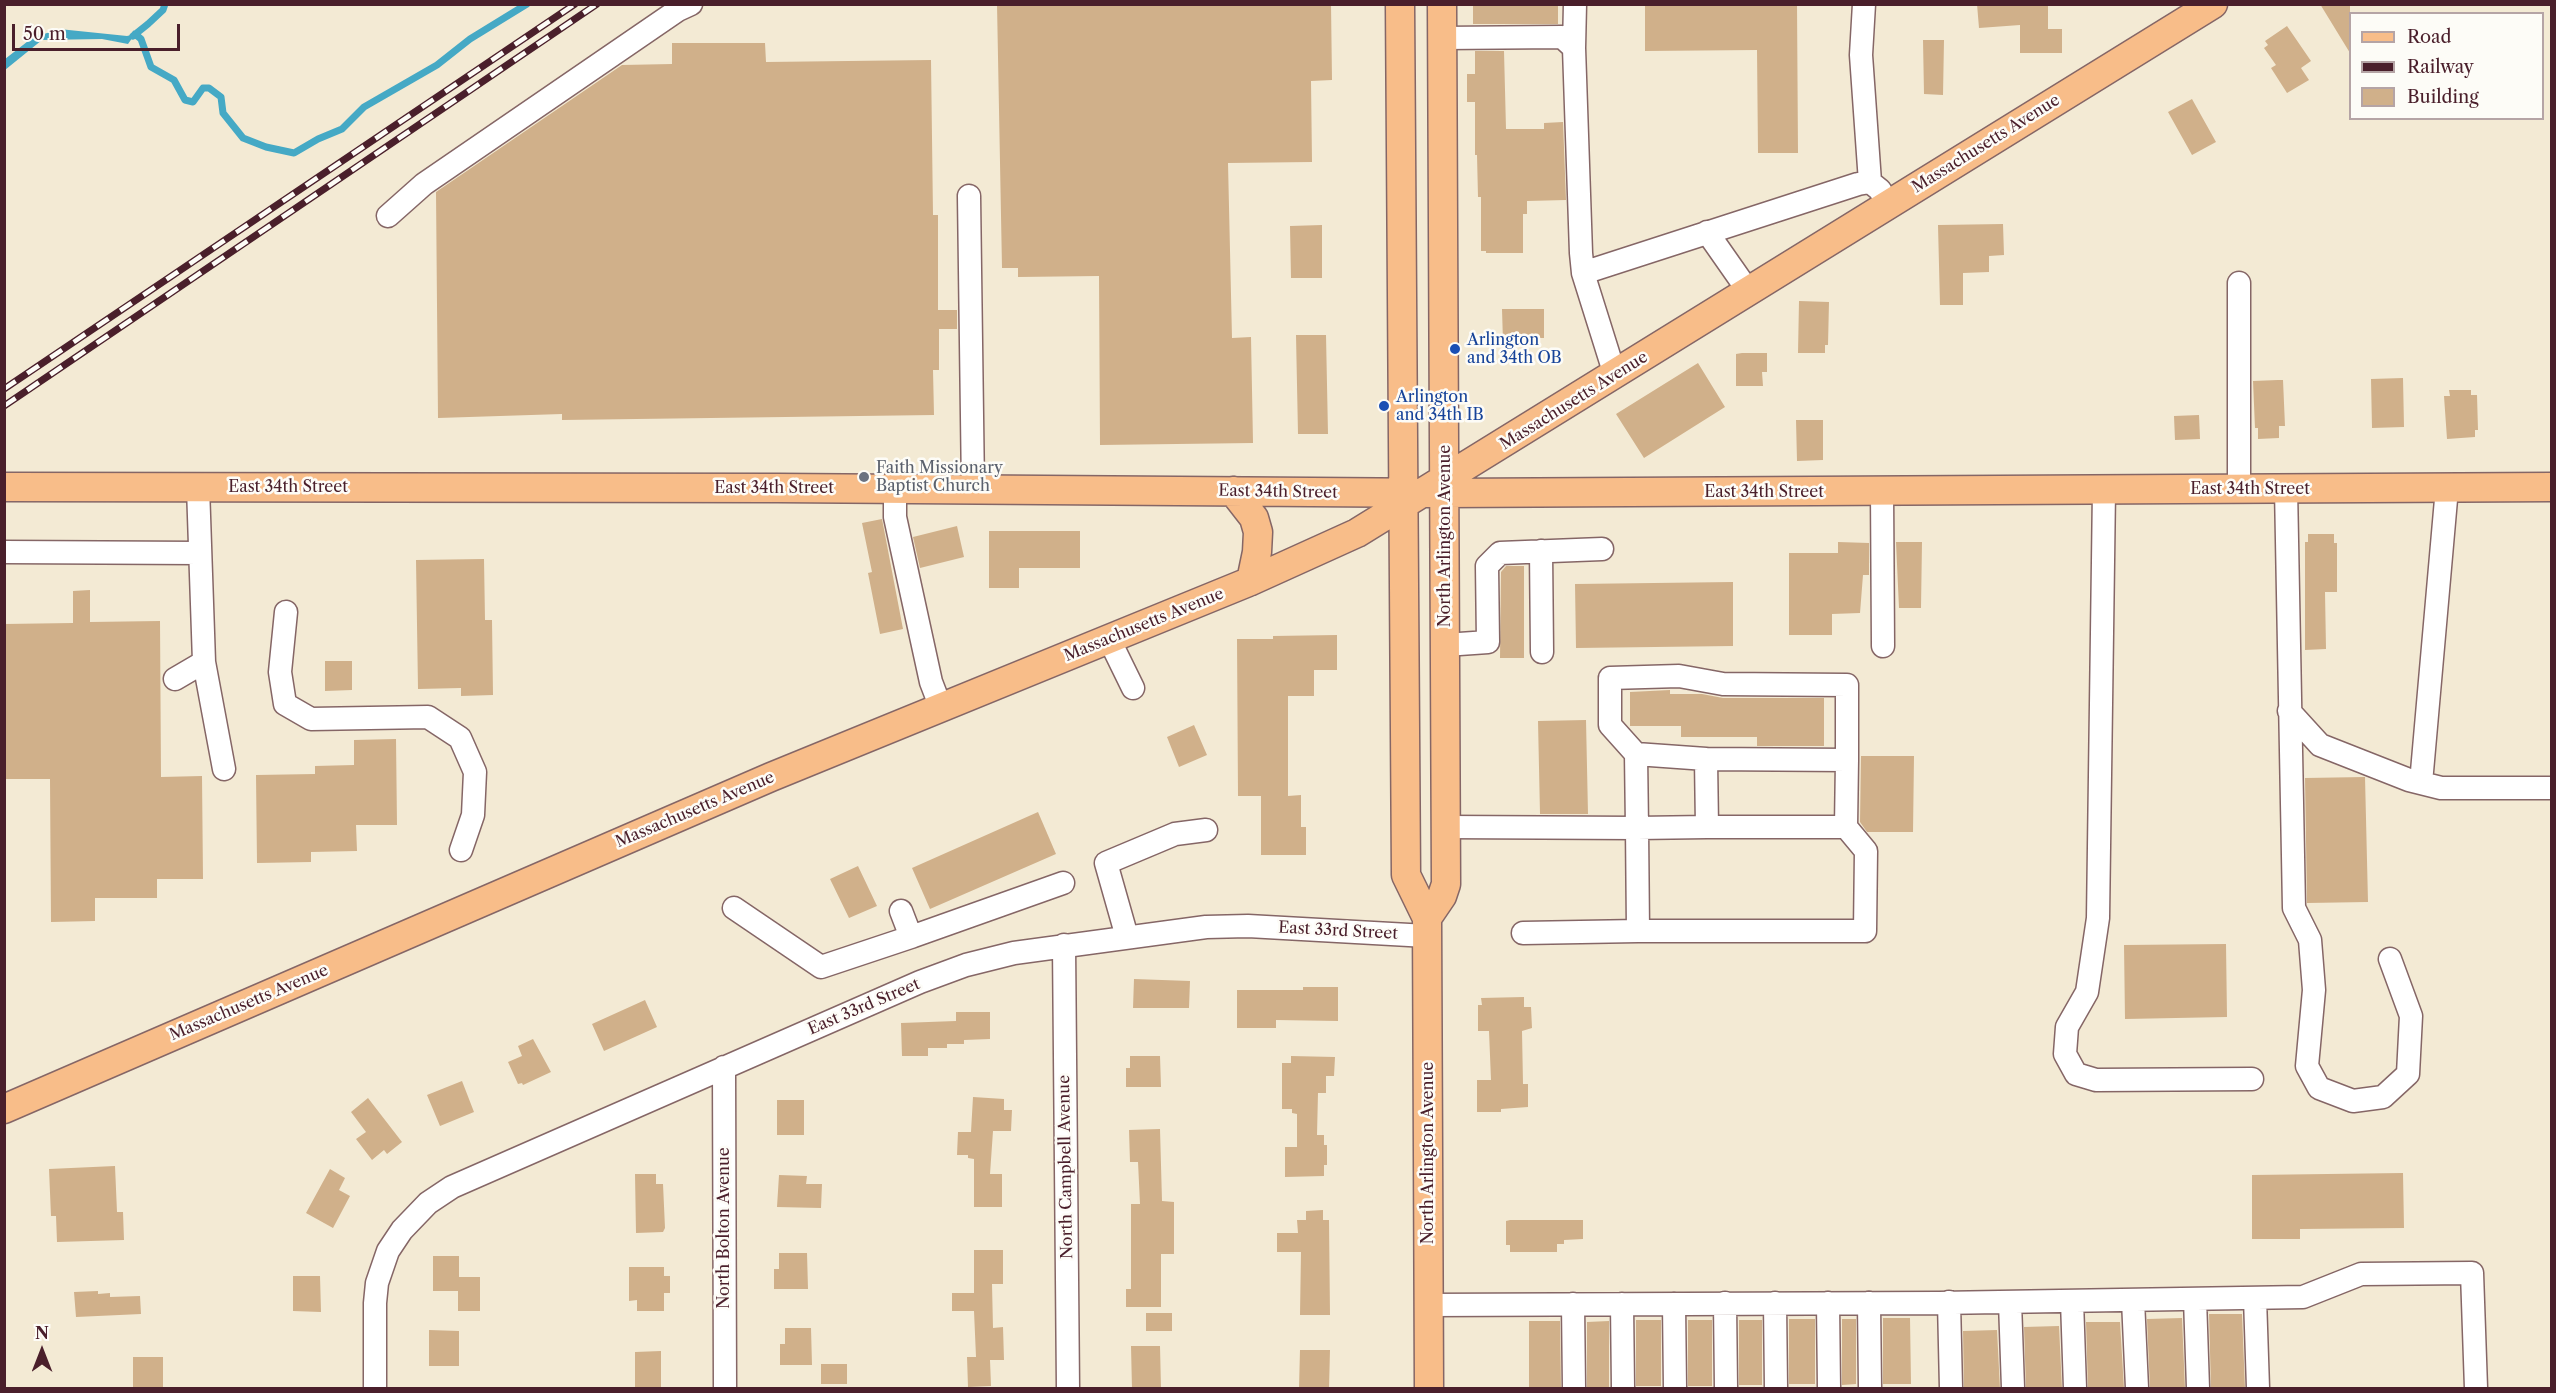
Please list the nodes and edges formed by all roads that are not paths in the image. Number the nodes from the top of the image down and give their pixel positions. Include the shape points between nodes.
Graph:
1 (691, 4) edge
2 (1400, 4) edge
3 (1442, 4) edge
4 (1575, 4) edge
5 (1864, 4) edge
6 (2213, 4) edge
7 (1442, 38) junction
8 (1574, 48) junction
9 (1870, 182) junction
10 (969, 196) dead end
11 (1888, 206) junction
12 (388, 216) dead end
13 (1707, 232) junction
14 (1584, 273) junction
15 (2239, 283) dead end
16 (1749, 292) junction
17 (1615, 375) junction
18 (4, 487) edge
19 (198, 487) junction
20 (2552, 487) edge
21 (2286, 488) junction
22 (2447, 488) junction
23 (895, 489) junction
24 (972, 489) junction
25 (2240, 489) junction
26 (2104, 490) junction
27 (1233, 491) junction
28 (1882, 491) junction
29 (1425, 493) junction
30 (1602, 549) dead end
31 (1541, 551) junction
32 (4, 552) edge
33 (200, 553) junction
34 (1251, 581) junction
35 (286, 612) dead end
36 (1110, 639) junction
37 (1445, 645) junction
38 (1883, 646) dead end
39 (1542, 652) dead end
40 (204, 662) junction
41 (175, 679) dead end
42 (1133, 688) dead end
43 (941, 708) junction
44 (2289, 711) junction
45 (1636, 754) junction
46 (1706, 759) junction
47 (1847, 760) junction
48 (224, 769) dead end
49 (2421, 783) junction
50 (2552, 788) edge
51 (1446, 826) junction
52 (1707, 827) junction
53 (1846, 827) junction
54 (1636, 828) junction
55 (1206, 830) dead end
56 (461, 850) dead end
57 (1063, 883) dead end
58 (734, 908) dead end
59 (901, 910) dead end
60 (1427, 927) junction
61 (1638, 931) junction
62 (1523, 933) dead end
63 (911, 937) junction
64 (1127, 937) junction
65 (1064, 945) junction
66 (2390, 959) dead end
67 (724, 1067) junction
68 (2252, 1079) dead end
69 (4, 1109) edge
70 (2255, 1298) junction
71 (2195, 1299) junction
72 (2133, 1300) junction
73 (2072, 1301) junction
74 (1949, 1302) junction
75 (2010, 1302) junction
76 (1725, 1303) junction
77 (1775, 1303) junction
78 (1828, 1303) junction
79 (1869, 1303) junction
80 (1573, 1304) junction
81 (1622, 1304) junction
82 (1674, 1304) junction
83 (1428, 1305) junction
84 (375, 1389) edge
85 (724, 1389) edge
86 (1068, 1389) edge
87 (1429, 1389) edge
88 (1574, 1389) edge
89 (1623, 1389) edge
90 (1675, 1389) edge
91 (1726, 1389) edge
92 (1776, 1389) edge
93 (1829, 1389) edge
94 (1870, 1389) edge
95 (1951, 1389) edge
96 (2013, 1389) edge
97 (2075, 1389) edge
98 (2137, 1389) edge
99 (2198, 1389) edge
100 (2258, 1389) edge
101 (2476, 1389) edge

1 - 12 street via 424,184
2 - 29 main road, North Arlington Avenue
3 - 7 main road, North Arlington Avenue
4 - 8 street
5 - 9 street via 1862,55
6 - 11 main road, Massachusetts Avenue
7 - 8 street via 1562,37
7 - 29 main road, North Arlington Avenue
8 - 14 street
9 - 11 street via 1880,190
9 - 13 street
10 - 24 street
11 - 16 main road, Massachusetts Avenue
13 - 14 street
13 - 16 street
14 - 17 street
15 - 25 street
16 - 17 main road, Massachusetts Avenue
17 - 29 main road, Massachusetts Avenue
18 - 19 main road, East 34th Street
19 - 23 main road, East 34th Street
19 - 33 street
20 - 22 main road, East 34th Street
21 - 22 main road, East 34th Street
21 - 25 main road, East 34th Street
21 - 44 street
22 - 49 street
23 - 24 main road, East 34th Street
23 - 43 street via 895,517 931,682
24 - 27 main road, East 34th Street
25 - 26 main road, East 34th Street
26 - 28 main road, East 34th Street
26 - 68 street via 2098,918 2087,992 2067,1026 2065,1054 2076,1074 2096,1080
27 - 29 main road, East 34th Street
27 - 34 main road via 1254,518 1258,532
28 - 29 main road, East 34th Street
28 - 38 street
29 - 34 main road, Massachusetts Avenue via 1357,533
29 - 37 main road, North Arlington Avenue
29 - 60 main road, North Arlington Avenue via 1406,874
30 - 31 street
31 - 37 street via 1500,553 1487,566 1488,642
31 - 39 street
32 - 33 street
33 - 40 street
34 - 36 main road, Massachusetts Avenue
35 - 56 street via 280,672 285,704 310,719 428,717 460,738 475,772 473,815
36 - 42 street
36 - 43 main road, Massachusetts Avenue
37 - 51 main road, North Arlington Avenue
40 - 41 street
40 - 48 street
43 - 69 main road, Massachusetts Avenue via 740,790
44 - 49 street via 2320,745
44 - 66 street via 2294,908 2310,940 2314,990 2307,1066 2319,1088 2353,1101 2383,1098 2408,1074 2411,1016
45 - 46 street
45 - 47 street via 1610,725 1610,678 1680,676 1723,684 1847,685
45 - 54 street
46 - 47 street
46 - 52 street
47 - 53 street
49 - 50 street via 2441,788
51 - 54 street
51 - 60 main road, North Arlington Avenue via 1445,889
52 - 53 street
52 - 54 street
53 - 61 street via 1866,851 1866,931
54 - 61 street
55 - 64 street via 1175,834 1106,863
57 - 63 street
58 - 63 street via 821,967
59 - 63 street
60 - 64 street, East 33rd Street via 1229,926
60 - 83 main road, North Arlington Avenue
61 - 62 street
64 - 65 street, East 33rd Street
65 - 67 street, East 33rd Street via 1014,952 966,965
65 - 86 street, North Campbell Avenue
67 - 84 street, East 33rd Street via 452,1187 422,1208 388,1251 377,1283
67 - 85 street, North Bolton Avenue
70 - 71 street
70 - 100 street
70 - 101 street via 2303,1297 2361,1274 2472,1273
71 - 72 street
71 - 99 street
72 - 73 street
72 - 98 street
73 - 75 street
73 - 97 street
74 - 75 street
74 - 79 street
74 - 95 street
75 - 96 street
76 - 77 street
76 - 82 street
76 - 91 street
77 - 78 street
77 - 92 street
78 - 79 street
78 - 93 street
79 - 94 street
80 - 81 street
80 - 83 street
80 - 88 street
81 - 82 street
81 - 89 street
82 - 90 street
83 - 87 main road, North Arlington Avenue

